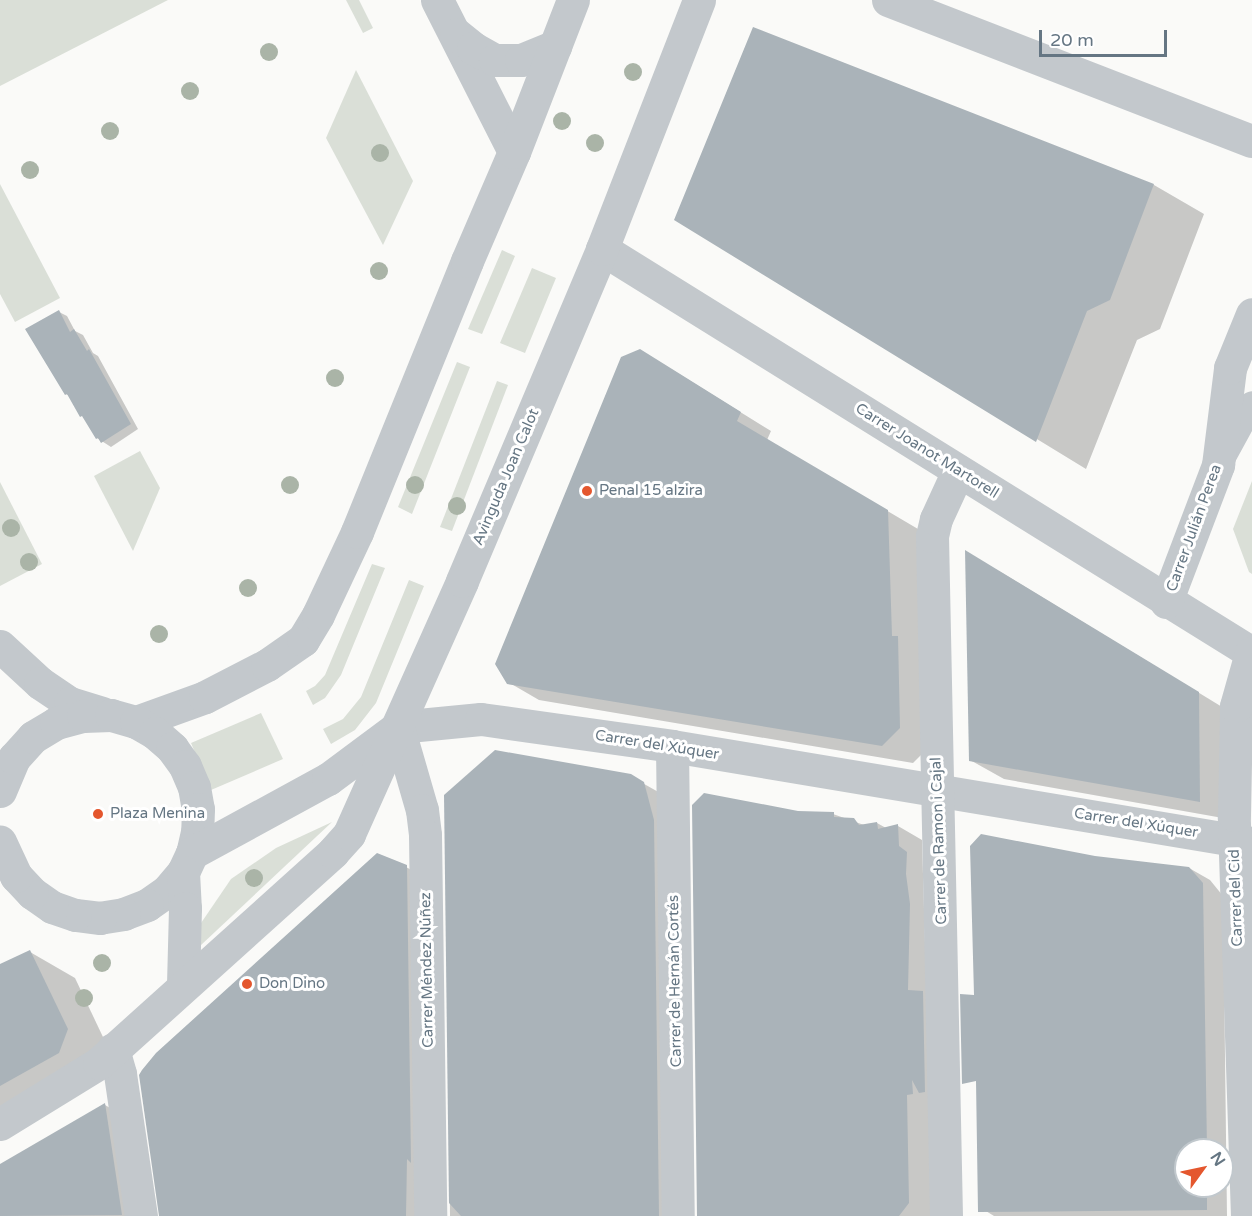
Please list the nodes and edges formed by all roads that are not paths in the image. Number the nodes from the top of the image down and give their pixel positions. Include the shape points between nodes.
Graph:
1 (437, 0) edge
2 (573, 0) edge
3 (699, 0) edge
4 (888, 0) edge
5 (452, 31) junction
6 (555, 46) junction
7 (1252, 141) edge
8 (514, 152) junction
9 (602, 249) junction
10 (1252, 314) edge
11 (1252, 404) edge
12 (1218, 465) junction
13 (958, 471) junction
14 (1166, 602) junction
15 (0, 646) edge
16 (1252, 653) edge
17 (123, 719) junction
18 (398, 727) junction
19 (672, 746) junction
20 (1, 782) edge
21 (939, 790) junction
22 (0, 842) edge
23 (1243, 842) edge
24 (187, 862) junction
25 (16, 894) edge
26 (183, 986) junction
27 (113, 1049) junction
28 (0, 1124) edge
29 (141, 1216) edge
30 (430, 1216) edge
31 (678, 1216) edge
32 (946, 1216) edge
33 (1247, 1216) edge

1 - 5 street
2 - 6 street
3 - 9 street, Avinguda Joan Calot
4 - 7 street
5 - 6 street via 495,60 521,60
5 - 8 street
6 - 8 street
8 - 17 street via 357,532 303,640 267,665 205,697
9 - 13 street, Carrer Joanot Martorell
9 - 18 street, Avinguda Joan Calot
10 - 12 street, Carrer Julián Perea via 1230,368
11 - 12 lane
12 - 14 street, Carrer Julián Perea
13 - 14 street, Carrer Joanot Martorell
13 - 21 street, Carrer de Ramon i Cajal via 932,536
14 - 16 street, Carrer Joanot Martorell
15 - 17 street via 40,683 70,703
16 - 23 street, Carrer del Cid via 1236,706
17 - 20 street via 83,716 56,723 33,737 14,758
17 - 24 street via 155,733 185,766 198,809 197,832
18 - 19 street, Carrer del Xúquer via 481,719
18 - 24 street via 328,779
18 - 26 street via 349,834
18 - 30 street, Carrer Méndez Núñez via 426,836
19 - 21 street, Carrer del Xúquer
19 - 31 street, Carrer de Hernán Cortés
21 - 23 street, Carrer del Xúquer
21 - 32 street, Carrer de Ramon i Cajal
22 - 25 street via 16,876
23 - 33 street, Carrer del Cid
24 - 25 street via 167,891 124,914 100,918 75,915
24 - 26 street
26 - 27 street
27 - 28 street via 85,1074
27 - 29 street

